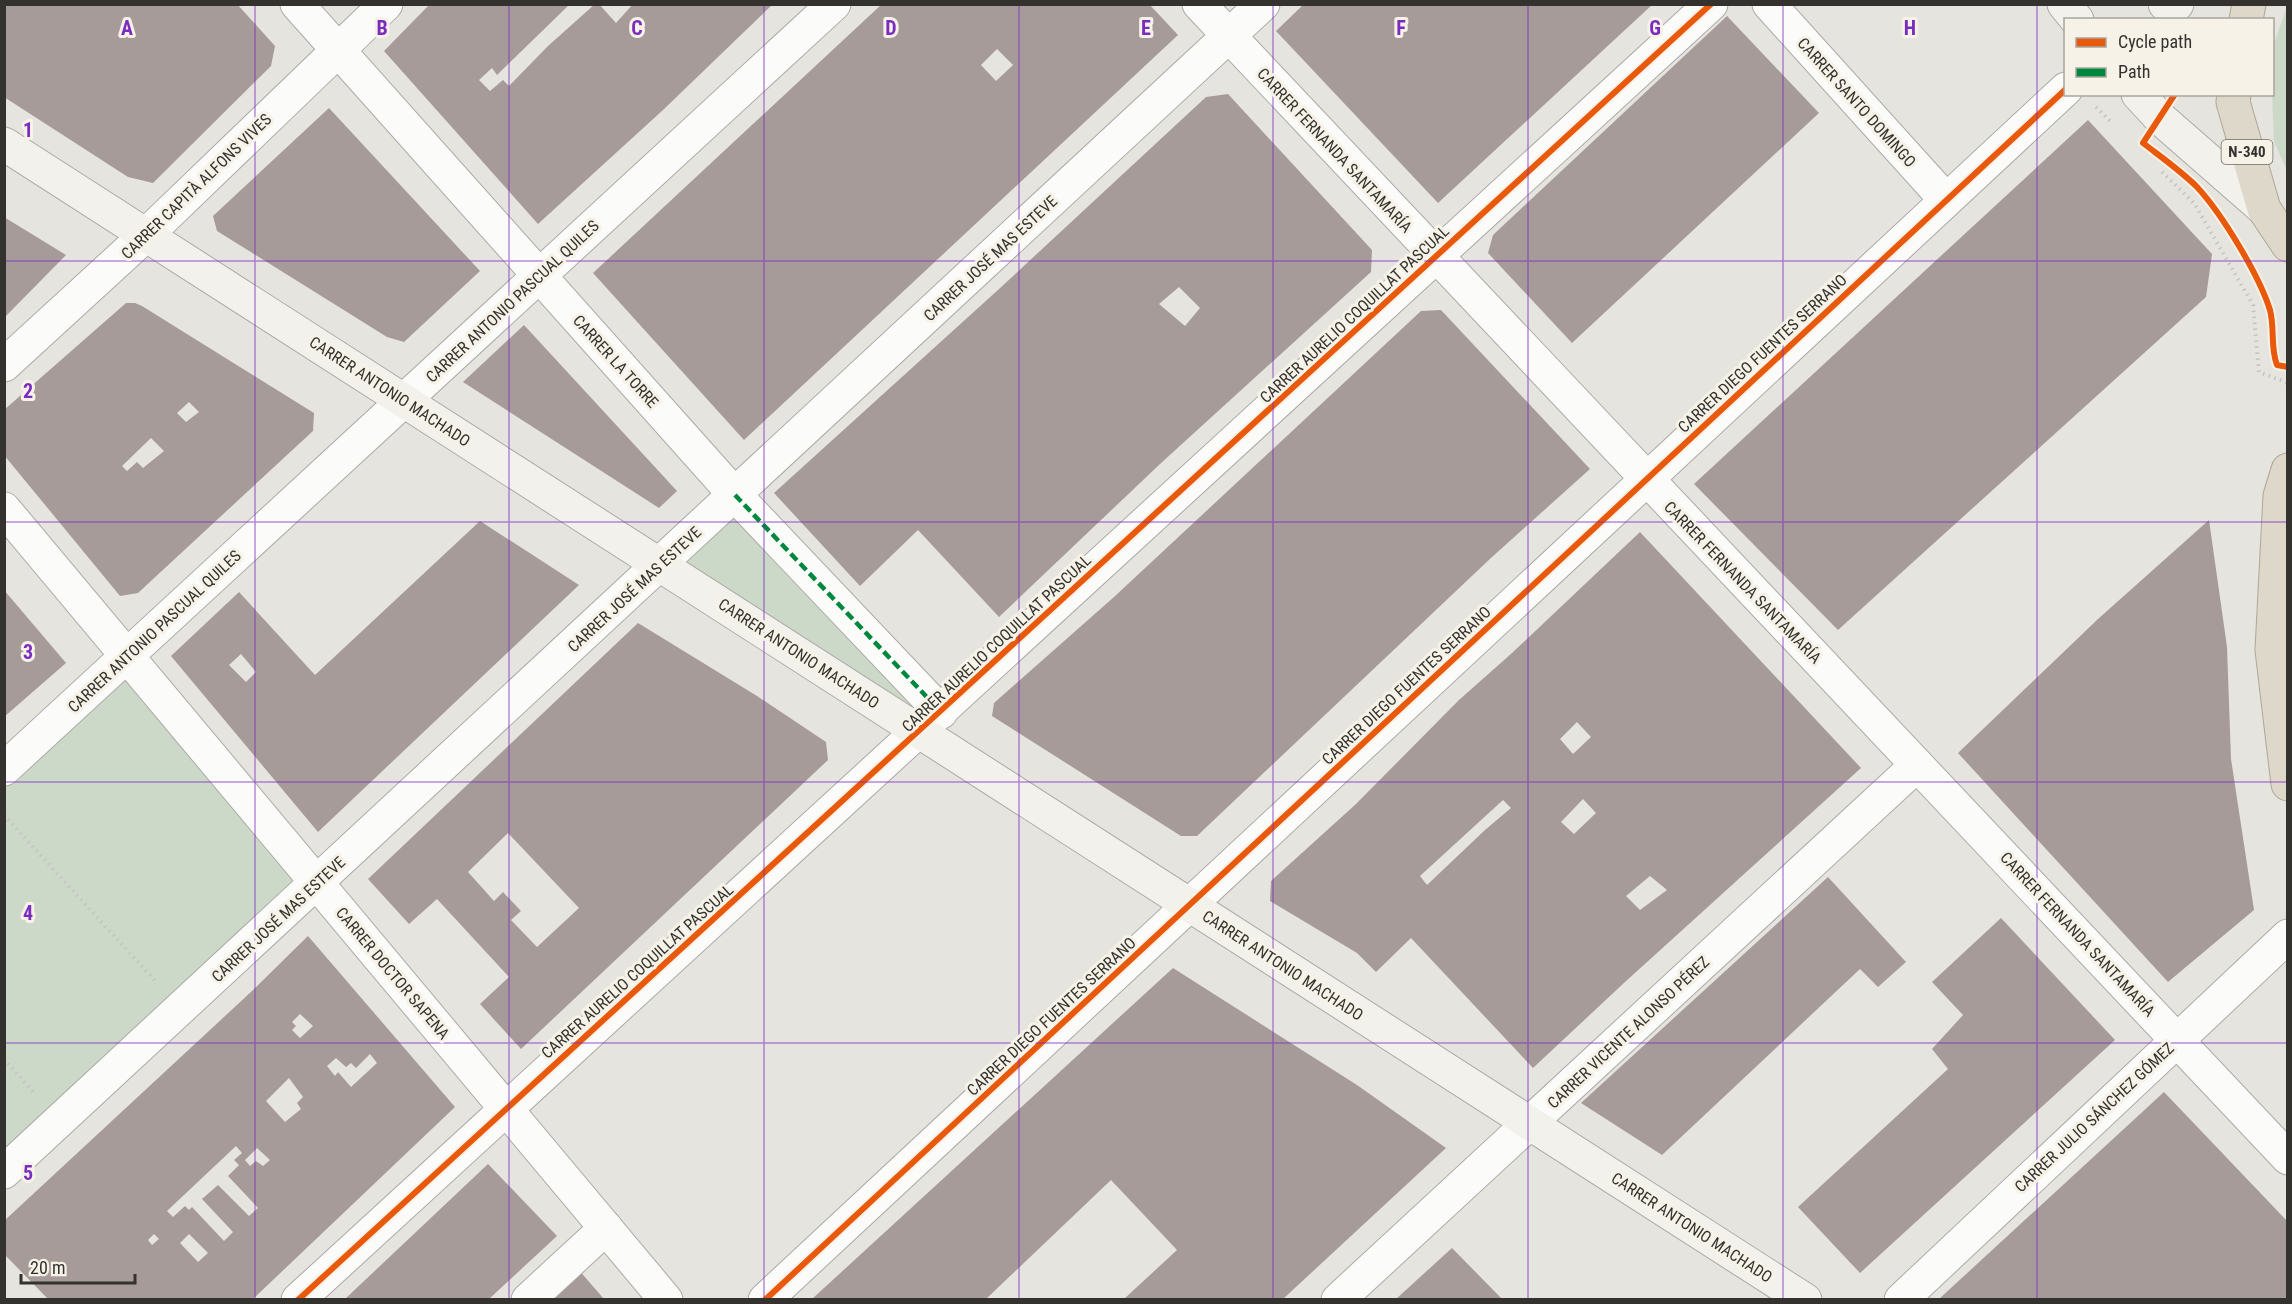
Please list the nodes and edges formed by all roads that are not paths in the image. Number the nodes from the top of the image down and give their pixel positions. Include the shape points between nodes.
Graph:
1 (297, 4) edge
2 (386, 4) edge
3 (834, 4) edge
4 (1199, 4) edge
5 (1263, 4) edge
6 (1711, 4) edge
7 (1769, 4) edge
8 (2064, 4) edge
9 (2165, 4) edge
10 (2177, 4) edge
11 (2075, 18) edge
12 (1229, 36) junction
13 (338, 50) junction
14 (2078, 96) edge
15 (2234, 96) edge
16 (2143, 101) edge
17 (4, 144) edge
18 (1946, 200) junction
19 (2264, 209) junction
20 (146, 235) junction
21 (2288, 244) edge
22 (1436, 257) junction
23 (539, 276) junction
24 (4, 365) edge
25 (404, 400) junction
26 (2288, 471) edge
27 (1646, 480) junction
28 (735, 495) junction
29 (4, 509) edge
30 (661, 565) junction
31 (127, 656) junction
32 (930, 721) junction
33 (1917, 765) junction
34 (4, 769) edge
35 (2288, 784) edge
36 (317, 883) junction
37 (1191, 905) junction
38 (2288, 936) edge
39 (2177, 1039) junction
40 (506, 1109) junction
41 (1529, 1123) junction
42 (2288, 1158) edge
43 (4, 1172) edge
44 (606, 1228) junction
45 (298, 1299) edge
46 (528, 1299) edge
47 (666, 1299) edge
48 (765, 1299) edge
49 (1338, 1299) edge
50 (1804, 1299) edge
51 (1901, 1299) edge

1 - 13 street, CARRER LA TORRE
2 - 13 street, CARRER CAPITÀ ALFONS VIVES
3 - 23 street, CARRER ANTONIO PASCUAL QUILES
4 - 12 street, CARRER FERNANDA SANTAMARÍA
5 - 12 street, CARRER JOSÉ MAS ESTEVE
6 - 22 street, CARRER AURELIO COQUILLAT PASCUAL
7 - 18 street, CARRER SANTO DOMINGO
8 - 11 main road
9 - 10 main road
12 - 22 street, CARRER FERNANDA SANTAMARÍA
12 - 28 street, CARRER JOSÉ MAS ESTEVE
13 - 20 street, CARRER CAPITÀ ALFONS VIVES
13 - 23 street, CARRER LA TORRE
14 - 18 street, CARRER DIEGO FUENTES SERRANO
15 - 19 highway, N-340
16 - 19 main road
17 - 20 main road, CARRER ANTONIO MACHADO
18 - 27 street, CARRER DIEGO FUENTES SERRANO
19 - 21 highway, N-340
20 - 24 street, CARRER CAPITÀ ALFONS VIVES
20 - 25 main road, CARRER ANTONIO MACHADO
22 - 27 street, CARRER FERNANDA SANTAMARÍA
22 - 32 street, CARRER AURELIO COQUILLAT PASCUAL
23 - 25 street, CARRER ANTONIO PASCUAL QUILES
23 - 28 street, CARRER LA TORRE
25 - 30 main road, CARRER ANTONIO MACHADO
25 - 31 street, CARRER ANTONIO PASCUAL QUILES
26 - 35 highway via 2280,496 2272,650
27 - 33 street, CARRER FERNANDA SANTAMARÍA
27 - 37 street, CARRER DIEGO FUENTES SERRANO
28 - 30 street, CARRER JOSÉ MAS ESTEVE
28 - 32 street, CARRER LA TORRE
29 - 31 street, CARRER DOCTOR SAPENA
30 - 32 main road, CARRER ANTONIO MACHADO via 825,671
30 - 36 street, CARRER JOSÉ MAS ESTEVE
31 - 34 street, CARRER ANTONIO PASCUAL QUILES
31 - 36 street, CARRER DOCTOR SAPENA
32 - 37 main road, CARRER ANTONIO MACHADO
32 - 40 street, CARRER AURELIO COQUILLAT PASCUAL
33 - 39 street, CARRER FERNANDA SANTAMARÍA
33 - 41 street, CARRER VICENTE ALONSO PÉREZ
36 - 40 street, CARRER DOCTOR SAPENA
36 - 43 street, CARRER JOSÉ MAS ESTEVE
37 - 41 main road, CARRER ANTONIO MACHADO
37 - 48 street, CARRER DIEGO FUENTES SERRANO
38 - 39 street, CARRER JULIO SÁNCHEZ GÓMEZ
39 - 42 street, CARRER FERNANDA SANTAMARÍA
39 - 51 street, CARRER JULIO SÁNCHEZ GÓMEZ
40 - 44 street, CARRER DOCTOR SAPENA
40 - 45 street, CARRER AURELIO COQUILLAT PASCUAL
41 - 49 street, CARRER VICENTE ALONSO PÉREZ
41 - 50 main road, CARRER ANTONIO MACHADO
44 - 46 street
44 - 47 street, CARRER DOCTOR SAPENA

